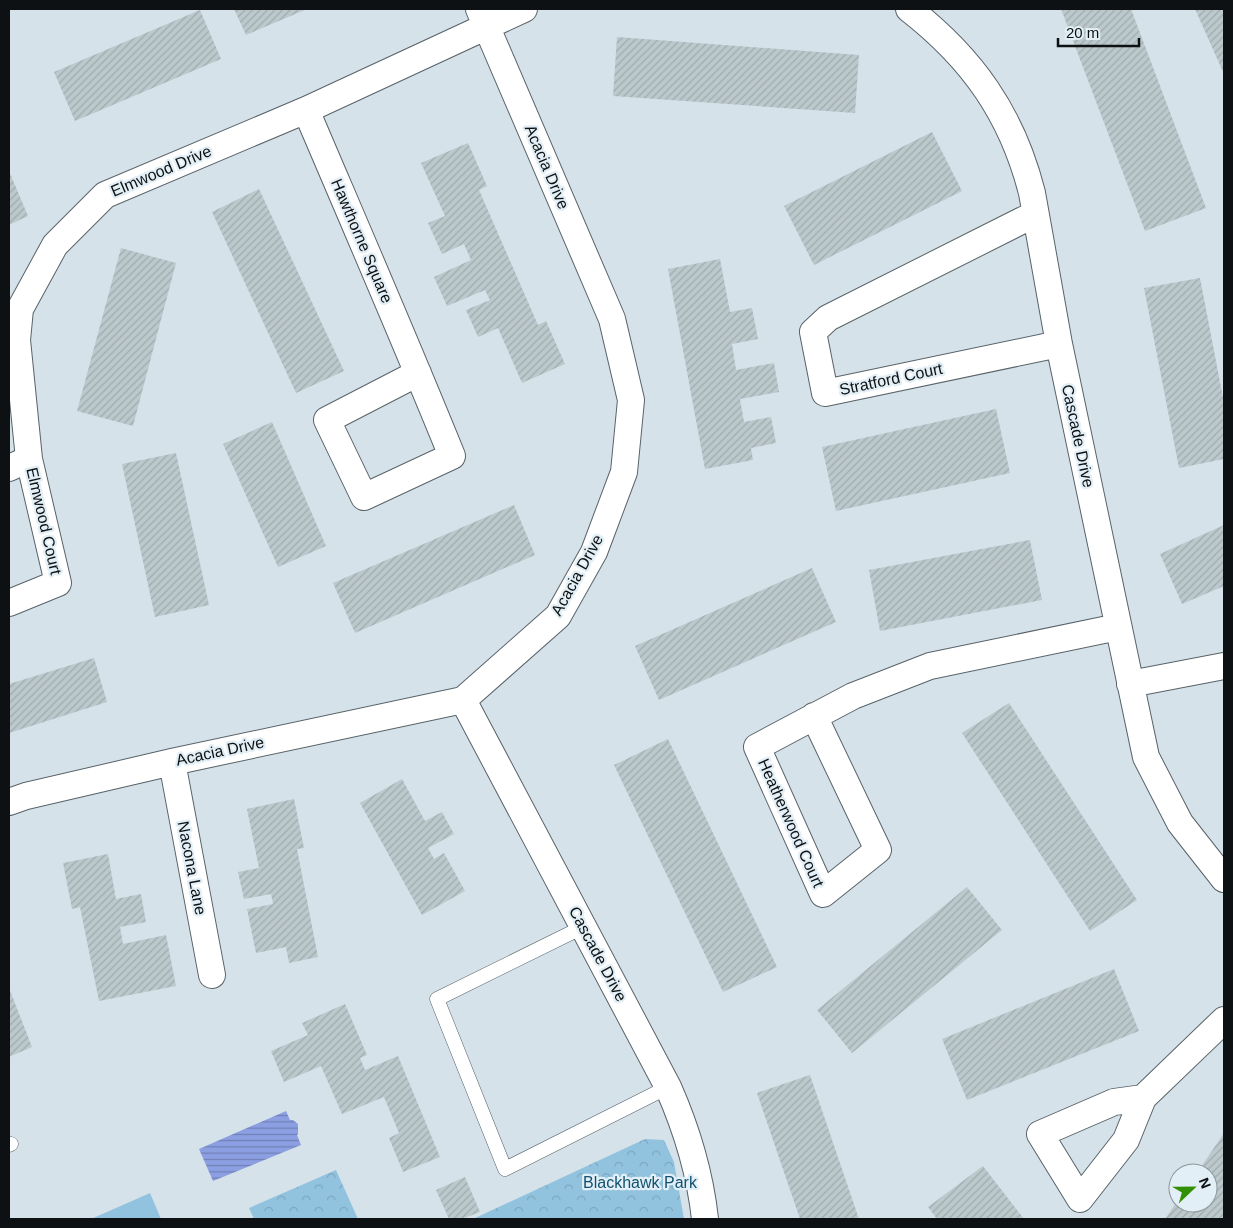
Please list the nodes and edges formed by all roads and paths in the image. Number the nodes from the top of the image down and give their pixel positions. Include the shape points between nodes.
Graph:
1 (524, 9) edge
2 (909, 9) edge
3 (482, 18) edge
4 (306, 110) junction
5 (1035, 214) junction
6 (14, 307) edge
7 (1059, 344) junction
8 (418, 373) junction
9 (19, 463) edge
10 (9, 603) edge
11 (1118, 627) junction
12 (1224, 666) edge
13 (1130, 684) junction
14 (463, 700) junction
15 (814, 716) junction
16 (172, 762) junction
17 (9, 802) edge
18 (1224, 879) edge
19 (583, 927) junction
20 (212, 975) dead end
21 (1224, 1020) edge
22 (668, 1087) junction
23 (1143, 1098) dead end
24 (705, 1219) edge

1 - 3 street
2 - 5 street, Cascade Drive via 932,26 962,57 998,106 1027,172
3 - 4 street, Elmwood Drive
3 - 14 street, Acacia Drive via 612,319 631,400 624,472 594,552 558,616
4 - 6 street, Elmwood Drive via 105,195 55,244
4 - 8 street, Hawthorne Square
5 - 7 street, Cascade Drive
5 - 7 street, Stratford Court via 828,318 813,332 825,393
6 - 9 street, Elmwood Drive via 18,340
7 - 11 street, Cascade Drive
8 - 8 street, Hawthorne Square via 452,456 364,498 327,420
9 - 10 street, Elmwood Court via 58,583
11 - 13 street, Cascade Drive
11 - 15 street, Heatherwood Court via 930,666 853,696
12 - 13 street
13 - 18 street, Cascade Drive via 1146,757 1180,823
14 - 16 street, Acacia Drive
14 - 19 street, Cascade Drive
15 - 15 street, Heatherwood Court via 758,746 823,894 878,850
16 - 17 street, Acacia Drive
16 - 20 street, Nacona Lane
19 - 22 street, Cascade Drive
19 - 22 lane via 437,999 506,1169
21 - 23 street
22 - 24 street, Cascade Drive via 690,1143

